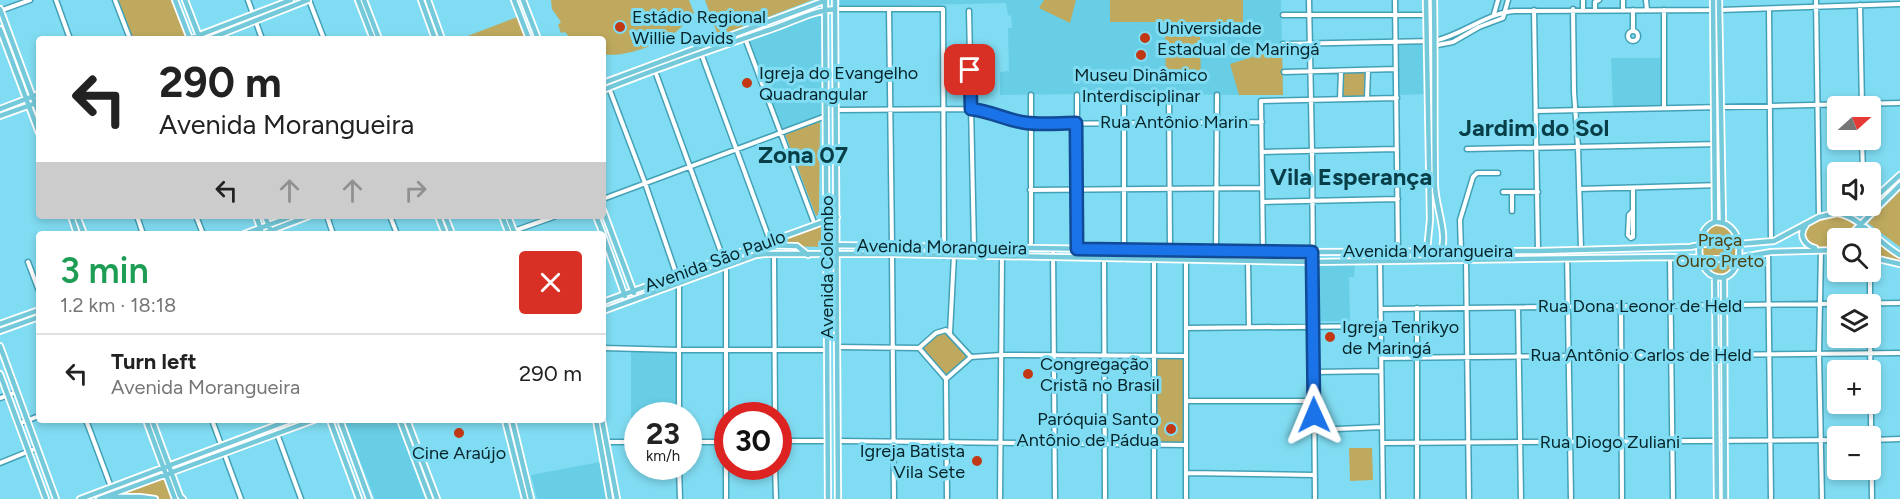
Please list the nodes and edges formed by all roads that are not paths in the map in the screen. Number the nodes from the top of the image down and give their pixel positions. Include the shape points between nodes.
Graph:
1 (30, 0) edge
2 (56, 0) edge
3 (116, 0) edge
4 (176, 0) edge
5 (185, 0) edge
6 (248, 0) edge
7 (291, 0) edge
8 (309, 0) edge
9 (358, 0) edge
10 (364, 0) edge
11 (421, 0) edge
12 (428, 0) edge
13 (514, 0) edge
14 (523, 0) edge
15 (835, 0) edge
16 (1309, 0) edge
17 (1395, 0) edge
18 (1426, 0) edge
19 (1434, 0) edge
20 (1498, 0) edge
21 (1508, 0) edge
22 (1583, 0) edge
23 (1623, 0) edge
24 (1646, 0) edge
25 (1713, 0) edge
26 (1719, 0) edge
27 (1816, 0) edge
28 (825, 1) edge
29 (1595, 1) edge
30 (1900, 4) edge
31 (1860, 5) junction
32 (274, 6) junction
33 (289, 7) junction
34 (1816, 7) junction
35 (835, 9) junction
36 (889, 9) junction
37 (1573, 9) junction
38 (1583, 9) junction
39 (1595, 9) junction
40 (1713, 9) junction
41 (1769, 9) junction
42 (0, 10) edge
43 (825, 10) junction
44 (1534, 10) junction
45 (1623, 10) junction
46 (1633, 10) junction
47 (1647, 10) junction
48 (1664, 10) junction
49 (1720, 10) junction
50 (969, 11) dead end
51 (1504, 12) junction
52 (253, 14) junction
53 (1283, 15) dead end
54 (1309, 15) junction
55 (1395, 15) junction
56 (1427, 15) junction
57 (1494, 15) junction
58 (777, 18) junction
59 (238, 20) junction
60 (256, 21) junction
61 (0, 29) edge
62 (772, 29) junction
63 (228, 31) junction
64 (1633, 31) dead end
65 (69, 36) edge
66 (129, 36) edge
67 (189, 36) edge
68 (199, 36) edge
69 (201, 36) edge
70 (216, 36) edge
71 (261, 36) edge
72 (323, 36) edge
73 (372, 36) edge
74 (378, 36) edge
75 (434, 36) edge
76 (441, 36) edge
77 (528, 36) edge
78 (537, 36) edge
79 (745, 38) junction
80 (1396, 42) junction
81 (1310, 43) junction
82 (1283, 44) dead end
83 (1427, 44) junction
84 (1435, 44) junction
85 (701, 53) junction
86 (667, 59) junction
87 (664, 67) junction
88 (1396, 69) junction
89 (1368, 70) junction
90 (655, 71) junction
91 (1310, 71) junction
92 (1341, 71) junction
93 (1284, 72) dead end
94 (618, 78) junction
95 (629, 81) junction
96 (606, 82) edge
97 (826, 86) junction
98 (836, 86) junction
99 (609, 88) junction
100 (606, 89) edge
101 (826, 93) junction
102 (836, 93) junction
103 (1169, 94) dead end
104 (36, 95) edge
105 (1031, 95) dead end
106 (1077, 95) dead end
107 (1124, 95) dead end
108 (1217, 95) dead end
109 (1862, 96) edge
110 (32, 97) junction
111 (1396, 98) junction
112 (26, 99) junction
113 (1340, 99) junction
114 (1367, 99) junction
115 (1311, 101) junction
116 (36, 102) edge
117 (36, 103) edge
118 (1900, 103) edge
119 (12, 104) junction
120 (1881, 104) edge
121 (1769, 105) junction
122 (1817, 105) junction
123 (1827, 105) edge
124 (28, 106) junction
125 (1714, 106) junction
126 (1721, 106) junction
127 (1664, 108) junction
128 (0, 109) edge
129 (943, 109) junction
130 (971, 109) junction
131 (836, 110) junction
132 (890, 110) junction
133 (1577, 110) junction
134 (1537, 111) junction
135 (1, 115) edge
136 (826, 116) junction
137 (1124, 122) junction
138 (1169, 122) junction
139 (1216, 122) junction
140 (1262, 122) junction
141 (1076, 123) junction
142 (1029, 124) junction
143 (36, 126) edge
144 (781, 132) junction
145 (1721, 144) junction
146 (1714, 145) junction
147 (1429, 146) junction
148 (1578, 147) junction
149 (1467, 148) dead end
150 (1537, 148) junction
151 (736, 149) junction
152 (1397, 149) junction
153 (1436, 149) junction
154 (1312, 151) junction
155 (1262, 152) junction
156 (691, 166) junction
157 (1498, 173) dead end
158 (1900, 175) edge
159 (645, 183) junction
160 (1715, 184) junction
161 (826, 185) junction
162 (1721, 185) junction
163 (1900, 185) edge
164 (837, 186) junction
165 (1124, 188) junction
166 (1169, 188) junction
167 (1216, 188) junction
168 (1262, 188) junction
169 (1077, 189) junction
170 (1579, 189) junction
171 (1633, 189) junction
172 (1030, 190) junction
173 (1503, 192) dead end
174 (1512, 192) junction
175 (1538, 192) junction
176 (1881, 192) edge
177 (606, 198) edge
178 (1398, 199) junction
179 (1263, 202) junction
180 (1313, 202) junction
181 (1512, 211) dead end
182 (1633, 211) junction
183 (1827, 215) edge
184 (1846, 216) edge
185 (837, 217) junction
186 (606, 218) edge
187 (1819, 218) junction
188 (288, 219) edge
189 (301, 219) edge
190 (548, 219) edge
191 (826, 220) junction
192 (1715, 222) junction
193 (1723, 222) junction
194 (1808, 223) junction
195 (815, 225) junction
196 (1430, 225) junction
197 (1860, 225) junction
198 (1442, 226) junction
199 (1857, 228) edge
200 (271, 230) edge
201 (516, 231) edge
202 (770, 241) junction
203 (1771, 242) junction
204 (606, 243) edge
205 (1738, 244) junction
206 (757, 245) junction
207 (827, 245) junction
208 (837, 245) junction
209 (1701, 245) junction
210 (892, 246) junction
211 (944, 246) junction
212 (974, 247) junction
213 (1031, 249) junction
214 (1053, 249) junction
215 (1077, 249) junction
216 (1581, 249) junction
217 (1820, 249) junction
218 (1827, 249) edge
219 (1124, 250) junction
220 (1154, 250) junction
221 (1170, 250) junction
222 (1442, 250) junction
223 (1567, 250) junction
224 (1216, 251) junction
225 (1263, 251) junction
226 (1398, 251) junction
227 (1425, 251) junction
228 (1461, 251) junction
229 (1538, 251) junction
230 (1312, 252) junction
231 (1768, 253) junction
232 (827, 254) junction
233 (837, 254) junction
234 (892, 254) junction
235 (774, 255) junction
236 (808, 255) junction
237 (954, 255) junction
238 (1900, 255) edge
239 (944, 256) junction
240 (1393, 256) dead end
241 (724, 257) junction
242 (1002, 257) junction
243 (1053, 257) junction
244 (1739, 257) junction
245 (1104, 258) junction
246 (1670, 258) junction
247 (1700, 258) junction
248 (1124, 259) junction
249 (1568, 259) junction
250 (1154, 260) junction
251 (1186, 260) junction
252 (1248, 260) junction
253 (1425, 260) junction
254 (1439, 260) junction
255 (1466, 260) junction
256 (1881, 260) edge
257 (1380, 261) junction
258 (28, 262) dead end
259 (1312, 262) junction
260 (1900, 264) edge
261 (726, 266) junction
262 (677, 275) junction
263 (1715, 277) junction
264 (1724, 278) junction
265 (679, 282) junction
266 (36, 283) edge
267 (633, 291) junction
268 (624, 294) junction
269 (636, 298) junction
270 (606, 301) edge
271 (627, 302) junction
272 (827, 302) junction
273 (838, 302) junction
274 (1900, 303) edge
275 (1819, 304) junction
276 (1827, 304) edge
277 (1881, 304) edge
278 (1723, 305) junction
279 (1621, 306) junction
280 (1671, 306) junction
281 (1716, 306) junction
282 (1768, 306) junction
283 (1569, 307) junction
284 (1417, 308) junction
285 (1466, 308) junction
286 (1518, 308) junction
287 (606, 309) edge
288 (1381, 309) junction
289 (36, 311) edge
290 (36, 318) edge
291 (14, 319) junction
292 (26, 321) junction
293 (0, 324) edge
294 (1381, 326) junction
295 (1249, 327) junction
296 (1313, 327) junction
297 (1186, 328) junction
298 (0, 331) edge
299 (950, 333) junction
300 (0, 346) edge
301 (838, 347) junction
302 (606, 348) edge
303 (893, 348) junction
304 (919, 348) junction
305 (1870, 348) edge
306 (679, 350) junction
307 (725, 350) junction
308 (775, 350) junction
309 (827, 350) junction
310 (1819, 353) junction
311 (1870, 353) junction
312 (1900, 353) edge
313 (1672, 354) junction
314 (1717, 354) junction
315 (1724, 354) junction
316 (1001, 355) junction
317 (1054, 355) junction
318 (1104, 355) junction
319 (1768, 355) junction
320 (1154, 356) junction
321 (1186, 356) junction
322 (1417, 356) junction
323 (1519, 356) junction
324 (1569, 356) junction
325 (1621, 356) junction
326 (971, 357) junction
327 (1468, 357) junction
328 (1381, 358) junction
329 (1382, 371) junction
330 (1314, 372) junction
331 (0, 374) edge
332 (946, 380) junction
333 (17, 392) junction
334 (8, 395) junction
335 (0, 398) edge
336 (827, 400) junction
337 (1186, 401) junction
338 (1314, 401) junction
339 (679, 402) edge
340 (726, 402) edge
341 (775, 402) edge
342 (837, 408) junction
343 (36, 417) edge
344 (27, 421) junction
345 (88, 423) edge
346 (147, 423) edge
347 (153, 423) edge
348 (213, 423) edge
349 (273, 423) edge
350 (303, 423) edge
351 (331, 423) edge
352 (341, 423) edge
353 (401, 423) edge
354 (407, 423) edge
355 (506, 423) edge
356 (513, 423) edge
357 (597, 423) edge
358 (603, 423) edge
359 (18, 424) junction
360 (1871, 426) edge
361 (1382, 427) junction
362 (1315, 430) junction
363 (253, 433) junction
364 (277, 433) junction
365 (1770, 439) junction
366 (1900, 439) edge
367 (1881, 440) edge
368 (792, 441) edge
369 (827, 441) junction
370 (838, 441) junction
371 (1570, 441) junction
372 (1672, 441) junction
373 (1717, 441) junction
374 (1725, 441) junction
375 (1820, 441) junction
376 (1827, 441) edge
377 (601, 442) junction
378 (607, 442) junction
379 (624, 442) edge
380 (894, 442) junction
381 (1520, 442) junction
382 (1621, 442) junction
383 (946, 443) junction
384 (1001, 443) junction
385 (1382, 443) junction
386 (1417, 443) junction
387 (249, 444) junction
388 (1054, 444) junction
389 (1105, 444) junction
390 (1468, 444) junction
391 (221, 445) junction
392 (1154, 445) junction
393 (1185, 445) junction
394 (37, 448) junction
395 (28, 452) junction
396 (224, 453) junction
397 (186, 458) junction
398 (201, 462) junction
399 (0, 463) edge
400 (166, 466) junction
401 (1186, 473) junction
402 (169, 474) junction
403 (1314, 475) junction
404 (680, 480) edge
405 (726, 480) edge
406 (776, 480) edge
407 (1872, 480) edge
408 (128, 481) junction
409 (134, 486) junction
410 (111, 487) junction
411 (616, 492) junction
412 (610, 496) edge
413 (84, 498) edge
414 (180, 498) edge
415 (828, 498) edge
416 (46, 499) edge
417 (56, 499) edge
418 (100, 499) edge
419 (156, 499) edge
420 (242, 499) edge
421 (301, 499) edge
422 (359, 499) edge
423 (369, 499) edge
424 (430, 499) edge
425 (437, 499) edge
426 (525, 499) edge
427 (531, 499) edge
428 (617, 499) edge
429 (680, 499) edge
430 (726, 499) edge
431 (776, 499) edge
432 (838, 499) edge
433 (894, 499) edge
434 (947, 499) edge
435 (1000, 499) edge
436 (1055, 499) edge
437 (1105, 499) edge
438 (1154, 499) edge
439 (1186, 499) edge
440 (1315, 499) edge
441 (1383, 499) edge
442 (1417, 499) edge
443 (1469, 499) edge
444 (1521, 499) edge
445 (1571, 499) edge
446 (1622, 499) edge
447 (1673, 499) edge
448 (1718, 499) edge
449 (1725, 499) edge
450 (1771, 499) edge
451 (1822, 499) edge
452 (1872, 499) edge

1 - 42 street
2 - 65 street
3 - 66 street
4 - 67 main road
5 - 68 main road
6 - 52 street
7 - 32 main road
8 - 33 main road
8 - 72 street
9 - 73 main road
10 - 74 main road
11 - 75 main road
12 - 76 main road
13 - 77 main road
14 - 78 main road
15 - 35 main road, Avenida Colombo
16 - 54 street
17 - 55 street
18 - 56 main road
19 - 84 main road
20 - 57 street
21 - 51 street
22 - 38 street
23 - 45 street
24 - 47 street
25 - 40 main road
26 - 49 main road
27 - 34 street
28 - 35 main road
28 - 43 main road, Avenida Colombo
28 - 58 main road
29 - 39 street
30 - 31 street
31 - 34 street
31 - 109 street
32 - 33 main road
32 - 52 main road
33 - 60 main road
34 - 41 street
34 - 122 street
35 - 36 street
35 - 43 main road
35 - 98 main road, Avenida Colombo
36 - 129 street via 942,9
36 - 132 street
37 - 38 street
37 - 44 street
37 - 133 street
38 - 39 street
39 - 45 street
40 - 48 street
40 - 49 street
40 - 125 main road
41 - 49 street
41 - 121 street
42 - 110 main road
43 - 62 main road
43 - 97 main road, Avenida Colombo
44 - 51 street
44 - 134 street
45 - 46 street
46 - 47 street
46 - 64 street
47 - 48 street
48 - 127 street
49 - 126 main road
50 - 130 street
51 - 57 street
51 - 84 street via 1501,19 1453,42
52 - 59 main road
52 - 60 street
53 - 54 street
54 - 55 street
54 - 81 street
55 - 56 street
55 - 80 street
56 - 83 main road
57 - 84 street
58 - 62 main road
58 - 86 main road
59 - 63 main road
59 - 69 main road
60 - 63 main road
60 - 71 street
61 - 112 main road
62 - 79 main road
63 - 70 main road
79 - 85 main road
79 - 144 street
80 - 81 street
80 - 83 street
80 - 88 street
81 - 82 street
81 - 91 street
83 - 84 street
83 - 147 main road
84 - 153 main road
85 - 87 main road
85 - 151 street
86 - 87 main road
86 - 94 main road
87 - 90 main road
88 - 89 street
88 - 111 street
89 - 92 street
89 - 114 street
90 - 95 main road
90 - 156 street
91 - 92 street
91 - 93 street
91 - 115 street
92 - 113 street
94 - 95 main road
94 - 96 main road
95 - 99 main road
97 - 98 main road
97 - 101 main road, Avenida Colombo
98 - 102 main road, Avenida Colombo
99 - 100 main road
99 - 159 street
101 - 102 main road
101 - 136 main road, Avenida Colombo
102 - 131 main road, Avenida Colombo
103 - 138 street
104 - 110 main road
105 - 142 street
106 - 141 street
107 - 137 street
108 - 139 street
110 - 112 main road
110 - 116 main road
111 - 114 street
111 - 152 street
112 - 119 main road
112 - 124 main road
113 - 114 street
113 - 115 street
115 - 140 street via 1261,101
115 - 154 street
117 - 124 main road
118 - 120 street
119 - 128 main road
119 - 135 main road
121 - 122 street
121 - 126 street
121 - 203 street
122 - 123 street
122 - 187 street
124 - 135 main road
124 - 143 main road
125 - 126 street
125 - 127 street
125 - 146 main road
126 - 145 main road
127 - 133 street
129 - 130 street, Rua Antônio Marin
129 - 132 street, Rua Antônio Marin
129 - 211 street
130 - 142 street, Rua Antônio Marin
130 - 212 street
131 - 132 street, Rua Antônio Marin
131 - 164 main road, Avenida Colombo
132 - 210 street
133 - 134 street
133 - 148 street
134 - 150 street
136 - 144 street
136 - 161 main road, Avenida Colombo
137 - 138 street, Rua Antônio Marin
137 - 141 street, Rua Antônio Marin
137 - 165 street
138 - 139 street, Rua Antônio Marin
138 - 166 street
139 - 140 street, Rua Antônio Marin
139 - 167 street
140 - 155 street
141 - 142 street, Rua Antônio Marin
141 - 169 street
142 - 172 street
144 - 151 street
144 - 195 street
145 - 146 street
145 - 162 main road
146 - 148 street
146 - 160 main road
147 - 153 main road
147 - 196 main road
148 - 150 street
148 - 170 street
149 - 150 street
150 - 175 street
151 - 156 street
151 - 202 street
152 - 154 street
152 - 178 street
153 - 198 main road via 1435,189
154 - 155 street
154 - 180 street
155 - 168 street
156 - 159 street
156 - 241 street
157 - 228 street via 1477,173 1473,177 1460,220
158 - 176 main road
159 - 177 street
159 - 262 street
160 - 162 street
160 - 171 street
160 - 192 main road
161 - 164 main road
161 - 191 main road, Avenida Colombo
162 - 193 main road
163 - 197 main road
164 - 185 main road, Avenida Colombo
165 - 166 street
165 - 169 street
165 - 219 street
166 - 167 street
166 - 221 street
167 - 168 street
167 - 224 street
168 - 179 street
169 - 172 street
169 - 215 street
170 - 171 street
170 - 216 street
171 - 182 street
172 - 213 street
173 - 174 street
174 - 175 street
174 - 181 street
175 - 229 street
178 - 180 street
178 - 226 street
179 - 180 street
179 - 225 street
180 - 230 street
182 - 182 street via 1633,237 1630,238 1629,215
183 - 187 main road, Avenida Morangueira
184 - 197 main road
185 - 191 main road, Avenida São Paulo
185 - 208 main road, Avenida Colombo
186 - 267 main road
187 - 194 main road, Avenida Morangueira
188 - 200 main road
189 - 200 main road
190 - 201 street
191 - 195 main road, Avenida São Paulo
191 - 207 main road, Avenida Colombo
192 - 193 main road
192 - 209 main road via 1705,229
193 - 205 main road via 1733,230
194 - 203 main road, Avenida Morangueira
194 - 217 main road via 1803,229 1803,240
195 - 202 main road, Avenida São Paulo
196 - 198 main road
196 - 227 main road
197 - 199 main road
197 - 238 main road
198 - 222 main road
202 - 206 main road, Avenida São Paulo
203 - 205 main road, Avenida Morangueira
204 - 268 main road
205 - 209 main road, Avenida Morangueira
205 - 244 main road
206 - 236 main road via 798,246
206 - 241 main road, Avenida São Paulo
207 - 208 main road, Avenida Morangueira
207 - 232 main road, Avenida Colombo
208 - 210 main road, Avenida Morangueira
208 - 233 main road, Avenida Colombo
209 - 216 main road, Avenida Morangueira
209 - 247 main road
210 - 211 main road, Avenida Morangueira
211 - 212 main road, Avenida Morangueira
211 - 239 street
212 - 213 main road, Avenida Morangueira
213 - 214 main road, Avenida Morangueira
214 - 215 main road, Avenida Morangueira
214 - 243 street
215 - 219 main road, Avenida Morangueira
216 - 223 main road, Avenida Morangueira
217 - 218 main road, Avenida Morangueira
217 - 231 main road, Avenida Morangueira
217 - 275 street
219 - 220 main road, Avenida Morangueira
219 - 248 street
220 - 221 main road, Avenida Morangueira
220 - 250 street
221 - 224 main road, Avenida Morangueira
222 - 227 main road, Avenida Morangueira
222 - 228 main road, Avenida Morangueira
222 - 254 main road
223 - 229 main road, Avenida Morangueira
223 - 249 street
224 - 225 main road, Avenida Morangueira
225 - 230 main road, Avenida Morangueira
226 - 227 main road, Avenida Morangueira
226 - 230 main road, Avenida Morangueira
226 - 240 main road
227 - 253 main road
228 - 229 main road, Avenida Morangueira
230 - 259 street
231 - 244 main road, Avenida Morangueira
231 - 282 street
232 - 233 main road, Avenida Morangueira
232 - 236 main road, Avenida São Paulo
232 - 272 main road, Avenida Colombo
233 - 234 main road, Avenida Morangueira
233 - 273 main road, Avenida Colombo
234 - 239 main road, Avenida Morangueira
234 - 303 street
235 - 236 main road, Avenida São Paulo
235 - 261 main road, Avenida São Paulo via 756,255
235 - 308 street
237 - 239 main road, Avenida Morangueira
237 - 242 main road, Avenida Morangueira
237 - 299 street
241 - 261 street
241 - 262 main road, Avenida São Paulo
242 - 243 main road, Avenida Morangueira
242 - 316 street
243 - 245 main road, Avenida Morangueira
243 - 317 street
244 - 247 main road, Avenida Morangueira
244 - 264 main road via 1735,269
245 - 248 main road, Avenida Morangueira
245 - 318 street
246 - 247 main road, Avenida Morangueira
246 - 249 main road, Avenida Morangueira
246 - 280 street
247 - 263 main road via 1704,268
248 - 250 main road, Avenida Morangueira
249 - 255 main road, Avenida Morangueira
249 - 283 street
250 - 251 main road, Avenida Morangueira
250 - 320 street
251 - 252 main road, Avenida Morangueira
251 - 297 street
252 - 259 main road, Avenida Morangueira
252 - 295 street
253 - 254 main road, Avenida Morangueira
253 - 257 main road, Avenida Morangueira
254 - 255 main road, Avenida Morangueira
255 - 285 street
256 - 260 main road
257 - 259 main road, Avenida Morangueira
257 - 288 street
258 - 266 street
259 - 296 street
261 - 265 main road, Avenida São Paulo
261 - 307 street
262 - 265 street
262 - 267 main road, Avenida São Paulo
263 - 264 main road
263 - 281 main road
264 - 278 main road
265 - 269 main road, Avenida São Paulo
265 - 306 street
267 - 268 main road, Avenida São Paulo
267 - 269 main road
268 - 270 main road, Avenida São Paulo
268 - 271 main road
269 - 271 main road, Avenida São Paulo
271 - 287 main road, Avenida São Paulo
272 - 273 main road
272 - 309 main road, Avenida Colombo
273 - 301 main road, Avenida Colombo
274 - 277 street, Rua Dona Leonor de Held
275 - 276 street, Rua Dona Leonor de Held
275 - 282 street, Rua Dona Leonor de Held
275 - 310 street
278 - 281 street, Rua Dona Leonor de Held
278 - 282 street, Rua Dona Leonor de Held
278 - 315 main road
279 - 280 street, Rua Dona Leonor de Held
279 - 283 street, Rua Dona Leonor de Held
279 - 325 street
280 - 281 street, Rua Dona Leonor de Held
280 - 313 street
281 - 314 main road
282 - 319 street
283 - 286 street, Rua Dona Leonor de Held
283 - 324 street
284 - 285 street, Rua Dona Leonor de Held
284 - 288 street, Rua Dona Leonor de Held
284 - 322 street
285 - 286 street, Rua Dona Leonor de Held
285 - 327 street
286 - 323 street
288 - 294 street
289 - 291 main road
290 - 292 main road
291 - 292 main road
291 - 293 main road
292 - 298 main road
294 - 296 street
294 - 328 street
295 - 296 street
295 - 297 street
296 - 330 street
297 - 321 street
299 - 304 street via 936,333
299 - 326 street
300 - 333 main road
301 - 303 street
301 - 342 main road, Avenida Colombo
302 - 306 street
303 - 304 street
303 - 380 street
304 - 332 street
305 - 311 street
306 - 307 street
306 - 339 street
307 - 308 street
307 - 340 street
308 - 309 street
308 - 341 street
309 - 336 main road, Avenida Colombo
310 - 311 street, Rua Antônio Carlos de Held
310 - 319 street, Rua Antônio Carlos de Held
310 - 375 street
311 - 312 street, Rua Antônio Carlos de Held
311 - 360 street
313 - 314 street, Rua Antônio Carlos de Held
313 - 325 street, Rua Antônio Carlos de Held
313 - 372 street
314 - 315 street, Rua Antônio Carlos de Held
314 - 373 main road
315 - 319 street, Rua Antônio Carlos de Held
315 - 374 main road
316 - 317 street
316 - 326 street
316 - 384 street
317 - 318 street
317 - 388 street
318 - 320 street
318 - 389 street
319 - 365 street
320 - 321 street
320 - 392 street
321 - 337 street
322 - 327 street, Rua Antônio Carlos de Held
322 - 328 street, Rua Antônio Carlos de Held
322 - 386 street
323 - 324 street, Rua Antônio Carlos de Held
323 - 327 street, Rua Antônio Carlos de Held
323 - 381 street
324 - 325 street, Rua Antônio Carlos de Held
324 - 371 street
325 - 382 street
326 - 332 street
327 - 390 street
328 - 329 street
329 - 330 street
329 - 361 street
330 - 338 street
331 - 334 main road
332 - 383 street
333 - 334 street
333 - 344 main road
334 - 335 street
334 - 359 main road
336 - 342 main road
336 - 369 main road, Avenida Colombo
337 - 338 street
337 - 393 street
338 - 362 street
342 - 370 main road, Avenida Colombo
343 - 344 street
344 - 359 street
344 - 394 main road
345 - 410 street
346 - 400 main road
347 - 400 main road
348 - 391 street
349 - 363 main road
349 - 364 street
350 - 364 main road
351 - 422 main road
352 - 423 main road
353 - 424 main road
354 - 425 main road
355 - 426 main road
356 - 427 main road
357 - 377 main road
358 - 378 main road
359 - 395 main road
361 - 362 street
361 - 385 street
362 - 403 street
363 - 387 main road
363 - 391 main road
364 - 387 main road
364 - 421 street
365 - 374 street, Rua Diogo Zuliani
365 - 375 street, Rua Diogo Zuliani
365 - 450 street
366 - 367 street
368 - 369 street
369 - 415 main road, Avenida Colombo
370 - 380 street
370 - 432 main road, Avenida Colombo
371 - 381 street, Rua Diogo Zuliani
371 - 382 street, Rua Diogo Zuliani
371 - 445 street
372 - 373 street, Rua Diogo Zuliani
372 - 382 street, Rua Diogo Zuliani
372 - 447 street
373 - 374 street, Rua Diogo Zuliani
373 - 448 main road
374 - 449 main road
375 - 376 street, Rua Diogo Zuliani
375 - 451 street
377 - 378 street
377 - 412 main road
378 - 379 street
378 - 411 main road
380 - 383 street
380 - 433 street
381 - 390 street, Rua Diogo Zuliani
381 - 444 street
382 - 446 street
383 - 384 street
383 - 434 street
384 - 388 street
384 - 435 street
385 - 386 street, Rua Diogo Zuliani
385 - 441 street
386 - 390 street, Rua Diogo Zuliani
386 - 442 street
387 - 396 main road
388 - 389 street
388 - 436 street
389 - 392 street
389 - 437 street
390 - 443 street
391 - 396 street
391 - 397 main road
392 - 393 street
392 - 438 street
393 - 401 street
394 - 395 street
394 - 417 main road
395 - 399 street
395 - 416 main road
396 - 398 main road
396 - 420 street
397 - 398 main road
397 - 400 main road
398 - 402 main road
400 - 402 main road
400 - 408 main road
401 - 403 street
401 - 439 street
402 - 409 main road
402 - 414 main road
403 - 440 street
404 - 429 street
405 - 430 street
406 - 431 street
407 - 452 street
408 - 409 main road
408 - 410 main road
409 - 418 main road
410 - 413 main road
411 - 412 main road
411 - 428 main road
418 - 419 main road

